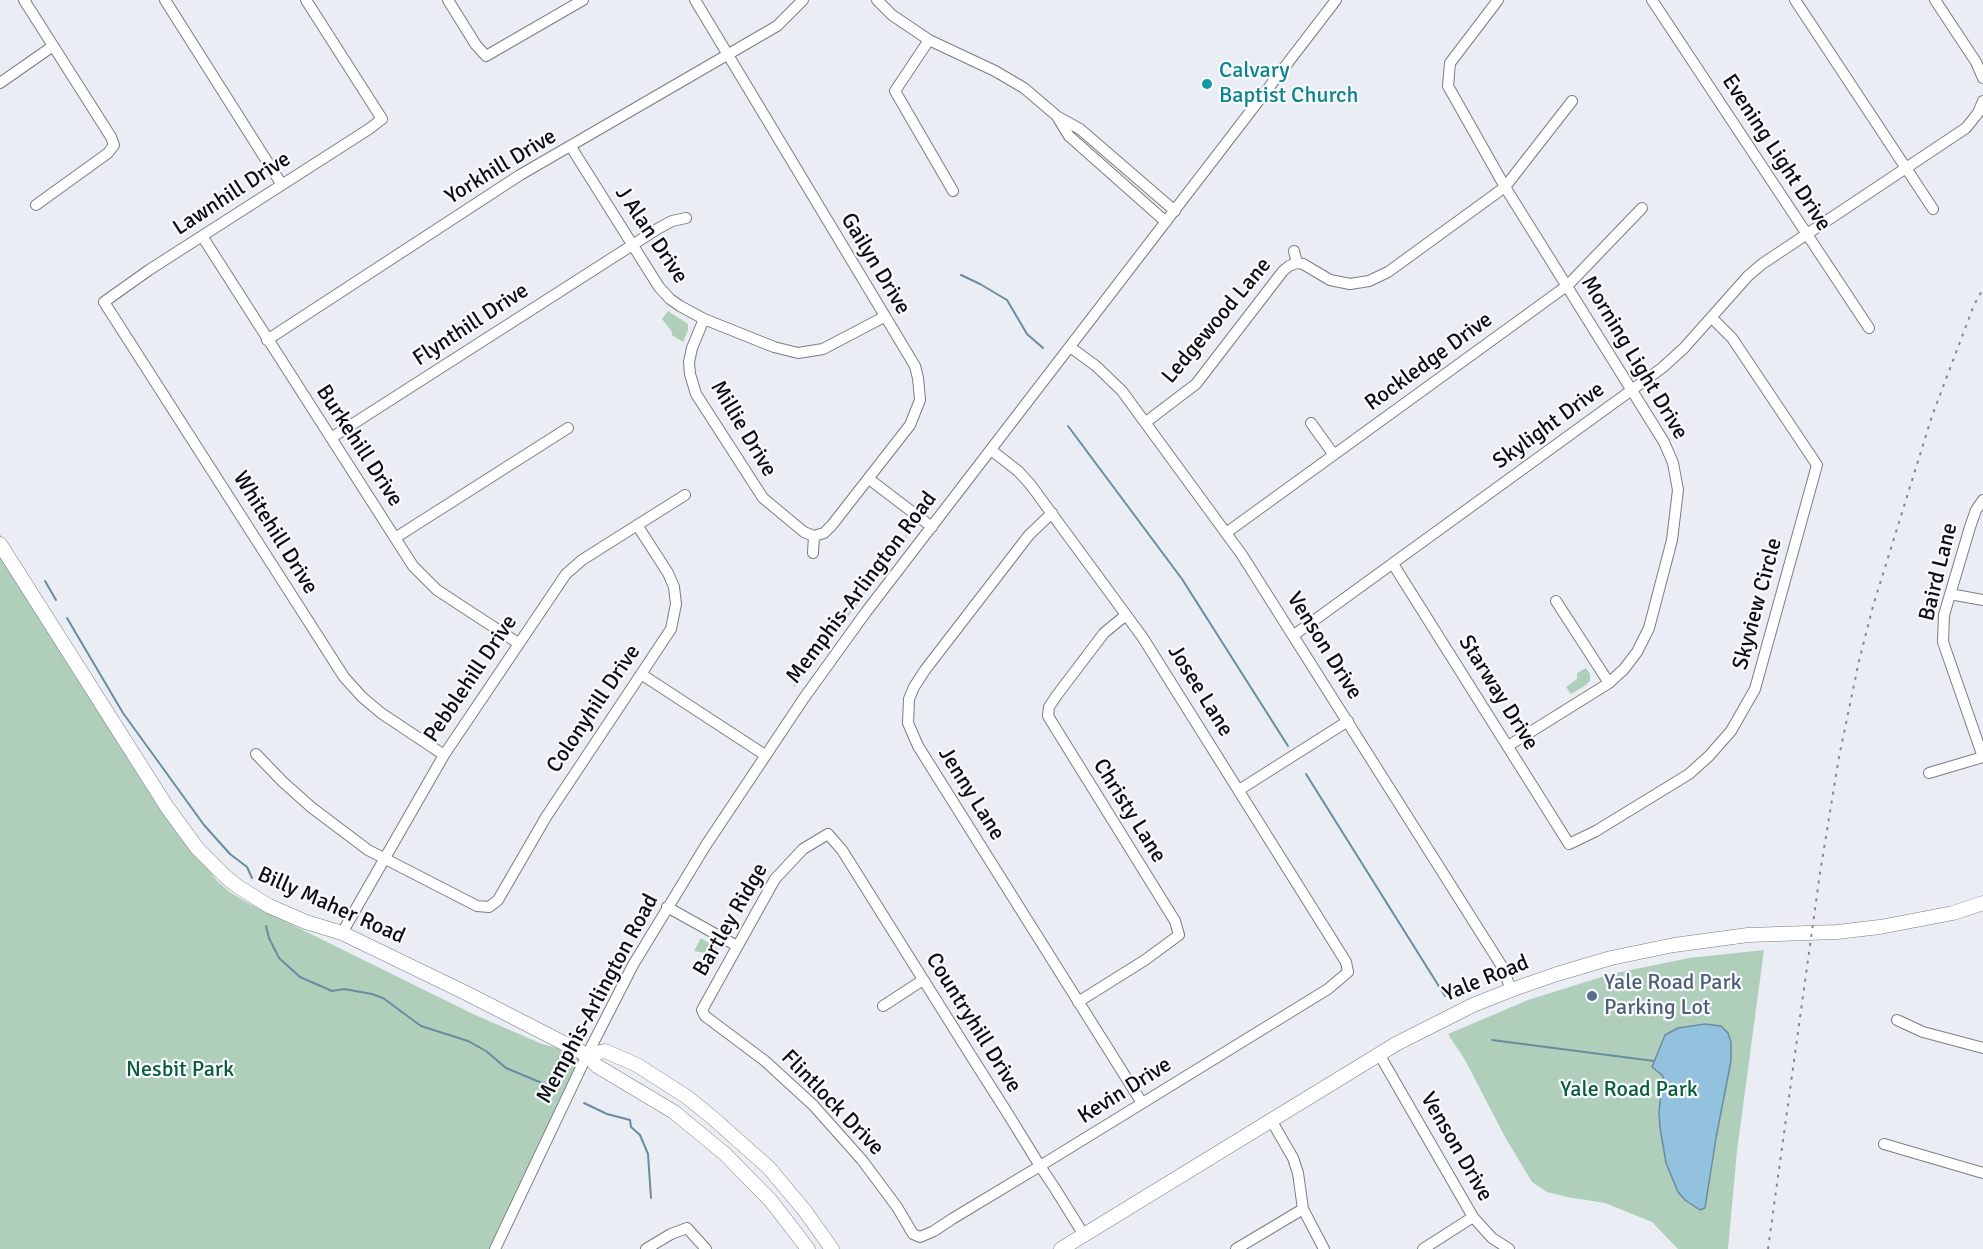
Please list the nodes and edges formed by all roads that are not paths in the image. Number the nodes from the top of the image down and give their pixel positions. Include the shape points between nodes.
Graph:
1 (24, 0) edge
2 (165, 0) edge
3 (306, 0) edge
4 (448, 0) edge
5 (583, 0) edge
6 (695, 0) edge
7 (803, 0) edge
8 (877, 0) edge
9 (1336, 0) edge
10 (1498, 0) edge
11 (1652, 0) edge
12 (1795, 0) edge
13 (1935, 0) edge
14 (929, 39) junction
15 (53, 46) junction
16 (728, 54) junction
17 (1983, 78) edge
18 (0, 82) edge
19 (1572, 101) dead end
20 (1983, 102) edge
21 (1058, 117) junction
22 (571, 147) junction
23 (1906, 168) junction
24 (282, 185) junction
25 (1505, 187) junction
26 (953, 191) dead end
27 (36, 205) dead end
28 (1642, 208) dead end
29 (1933, 209) dead end
30 (1175, 211) junction
31 (686, 218) dead end
32 (1167, 222) junction
33 (1806, 234) junction
34 (202, 237) junction
35 (633, 244) junction
36 (1294, 251) dead end
37 (1297, 263) junction
38 (1568, 285) junction
39 (104, 302) joint
40 (884, 317) junction
41 (1712, 318) junction
42 (704, 319) junction
43 (1869, 328) dead end
44 (267, 340) junction
45 (1070, 347) junction
46 (1633, 389) junction
47 (1146, 422) junction
48 (1311, 423) dead end
49 (568, 428) dead end
50 (331, 438) junction
51 (991, 450) junction
52 (1334, 455) junction
53 (869, 478) junction
54 (685, 495) dead end
55 (1983, 500) edge
56 (1052, 513) junction
57 (637, 525) junction
58 (932, 527) junction
59 (1226, 533) junction
60 (814, 536) junction
61 (395, 538) junction
62 (0, 544) edge
63 (813, 553) dead end
64 (1393, 564) junction
65 (1950, 594) junction
66 (1983, 600) edge
67 (1556, 601) dead end
68 (1126, 615) junction
69 (1294, 635) junction
70 (518, 643) junction
71 (641, 674) junction
72 (1609, 683) junction
73 (1348, 721) junction
74 (1508, 746) junction
75 (256, 754) dead end
76 (444, 755) junction
77 (765, 755) junction
78 (1983, 757) edge
79 (1929, 773) dead end
80 (1239, 790) junction
81 (828, 834) joint
82 (1569, 844) joint
83 (385, 860) junction
84 (1983, 903) edge
85 (667, 907) junction
86 (342, 933) junction
87 (737, 946) junction
88 (1348, 972) joint
89 (923, 980) junction
90 (1511, 990) junction
91 (1078, 1002) junction
92 (883, 1006) dead end
93 (702, 1010) joint
94 (1898, 1020) dead end
95 (1983, 1048) edge
96 (1379, 1054) junction
97 (587, 1055) junction
98 (1142, 1103) junction
99 (1271, 1120) junction
100 (1884, 1144) dead end
101 (1040, 1166) junction
102 (768, 1168) junction
103 (1983, 1173) edge
104 (754, 1182) junction
105 (1303, 1209) junction
106 (1473, 1217) junction
107 (1084, 1235) junction
108 (918, 1237) joint
109 (495, 1249) edge
110 (646, 1249) edge
111 (706, 1249) edge
112 (808, 1249) edge
113 (832, 1249) edge
114 (1061, 1249) edge
115 (1236, 1249) edge
116 (1324, 1249) edge
117 (1423, 1249) edge
118 (1509, 1249) edge

1 - 15 street
2 - 24 street
3 - 24 street, Lawnhill Drive via 382,119
4 - 5 street via 486,56
6 - 16 street, Gailyn Drive
7 - 16 street, Yorkhill Drive via 777,26
8 - 14 street
9 - 30 street, Memphis-Arlington Road
10 - 25 street, Morning Light Drive via 1450,63 1448,86
11 - 33 street, Evening Light Drive
12 - 23 street
13 - 17 street
14 - 21 street via 1024,88
14 - 26 street via 895,91
15 - 18 street
15 - 27 street via 114,145
16 - 22 street, Yorkhill Drive
16 - 40 street, Gailyn Drive
19 - 25 street, Ledgewood Lane
20 - 23 street, Skylight Drive via 1966,128
21 - 30 street via 1080,129
21 - 32 street via 1069,136
22 - 35 street, J Alan Drive
22 - 44 street, Yorkhill Drive via 520,175
23 - 29 street
23 - 33 street, Skylight Drive
24 - 34 street, Lawnhill Drive
25 - 37 street, Ledgewood Lane via 1388,272 1369,281 1338,283
25 - 38 street, Morning Light Drive
28 - 38 street, Rockledge Drive
30 - 32 street, Memphis-Arlington Road
31 - 35 street, Flynthill Drive
32 - 45 street, Memphis-Arlington Road
33 - 41 street, Skylight Drive via 1748,276
33 - 43 street, Evening Light Drive
34 - 39 street, Lawnhill Drive
34 - 44 street, Burkehill Drive
35 - 42 street, J Alan Drive via 670,300
35 - 50 street, Flynthill Drive
36 - 37 street
37 - 47 street, Ledgewood Lane via 1283,271 1196,384
38 - 46 street, Morning Light Drive
38 - 52 street, Rockledge Drive
39 - 76 street, Whitehill Drive via 350,684 381,714
40 - 42 street, J Alan Drive via 823,349 798,353
40 - 53 street, Gailyn Drive via 915,366 920,394 910,425
41 - 46 street, Skylight Drive via 1671,361
41 - 82 street, Skyview Circle via 1732,338 1817,465 1774,624 1751,699 1709,756 1673,784
42 - 60 street, Millie Drive via 689,362 696,394 763,498
44 - 50 street, Burkehill Drive
45 - 47 street, Venson Drive via 1103,372
45 - 51 street, Memphis-Arlington Road
46 - 64 street, Skylight Drive
46 - 72 street, Morning Light Drive via 1670,454 1678,484 1677,511 1646,636 1628,665
47 - 59 street, Venson Drive
48 - 52 street
49 - 61 street
50 - 61 street, Burkehill Drive
51 - 56 street, Josee Lane via 1025,478
51 - 58 street, Memphis-Arlington Road
52 - 59 street, Rockledge Drive
53 - 58 street
53 - 60 street, Gailyn Drive via 832,525
54 - 57 street, Pebblehill Drive
55 - 65 street, Baird Lane via 1970,526
56 - 68 street, Josee Lane
56 - 91 street, Jenny Lane via 1029,535 925,670 909,699 908,717 918,746
57 - 70 street, Pebblehill Drive via 572,567
57 - 71 street, Colonyhill Drive via 670,577 676,604 671,628
58 - 77 street, Memphis-Arlington Road
59 - 69 street, Venson Drive
60 - 63 street
61 - 70 street, Burkehill Drive via 428,582
62 - 86 main road, Billy Maher Road via 153,786 197,848 226,877 258,900
64 - 69 street, Skylight Drive
64 - 74 street, Starway Drive
65 - 66 street
65 - 78 street, Baird Lane via 1943,620 1944,648
67 - 72 street
68 - 80 street, Josee Lane
68 - 91 street, Christy Lane via 1104,633 1049,707 1048,716 1175,921 1179,934
69 - 73 street, Venson Drive
70 - 76 street, Pebblehill Drive
71 - 77 street
71 - 83 street, Colonyhill Drive via 546,817 490,911
72 - 74 street, Morning Light Drive
73 - 80 street
73 - 90 street, Venson Drive via 1503,968
74 - 82 street, Starway Drive
75 - 83 street via 311,807
76 - 83 street, Pebblehill Drive
77 - 85 street, Memphis-Arlington Road
78 - 79 street
80 - 88 street, Josee Lane via 1346,962
81 - 87 street, Bartley Ridge via 803,849 780,872
81 - 89 street, Countryhill Drive via 842,850
83 - 86 street, Pebblehill Drive
84 - 90 main road, Yale Road via 1937,917 1880,927 1748,935 1674,945 1589,964
85 - 87 street
85 - 97 street, Memphis-Arlington Road
86 - 97 main road, Billy Maher Road
87 - 93 street, Bartley Ridge
88 - 98 street, Kevin Drive via 1328,989
89 - 92 street
89 - 101 street, Countryhill Drive
90 - 96 main road, Yale Road
91 - 98 street, Jenny Lane
93 - 108 street, Flintlock Drive via 813,1105 862,1160
94 - 95 street via 1923,1032
96 - 99 main road, Yale Road
96 - 106 street, Venson Drive
97 - 102 main road via 605,1051 637,1065 705,1111
97 - 104 main road via 597,1066 699,1132
97 - 109 street, Memphis-Arlington Road
98 - 101 street, Kevin Drive
99 - 105 street via 1296,1164
99 - 107 main road, Yale Road
100 - 103 street
101 - 107 street, Countryhill Drive
101 - 108 street, Kevin Drive via 924,1237
102 - 104 main road
102 - 113 main road
104 - 112 main road
105 - 115 street
105 - 116 street
106 - 117 street
106 - 118 street, Venson Drive via 1492,1238
107 - 114 main road, Yale Road
110 - 111 street via 687,1228

